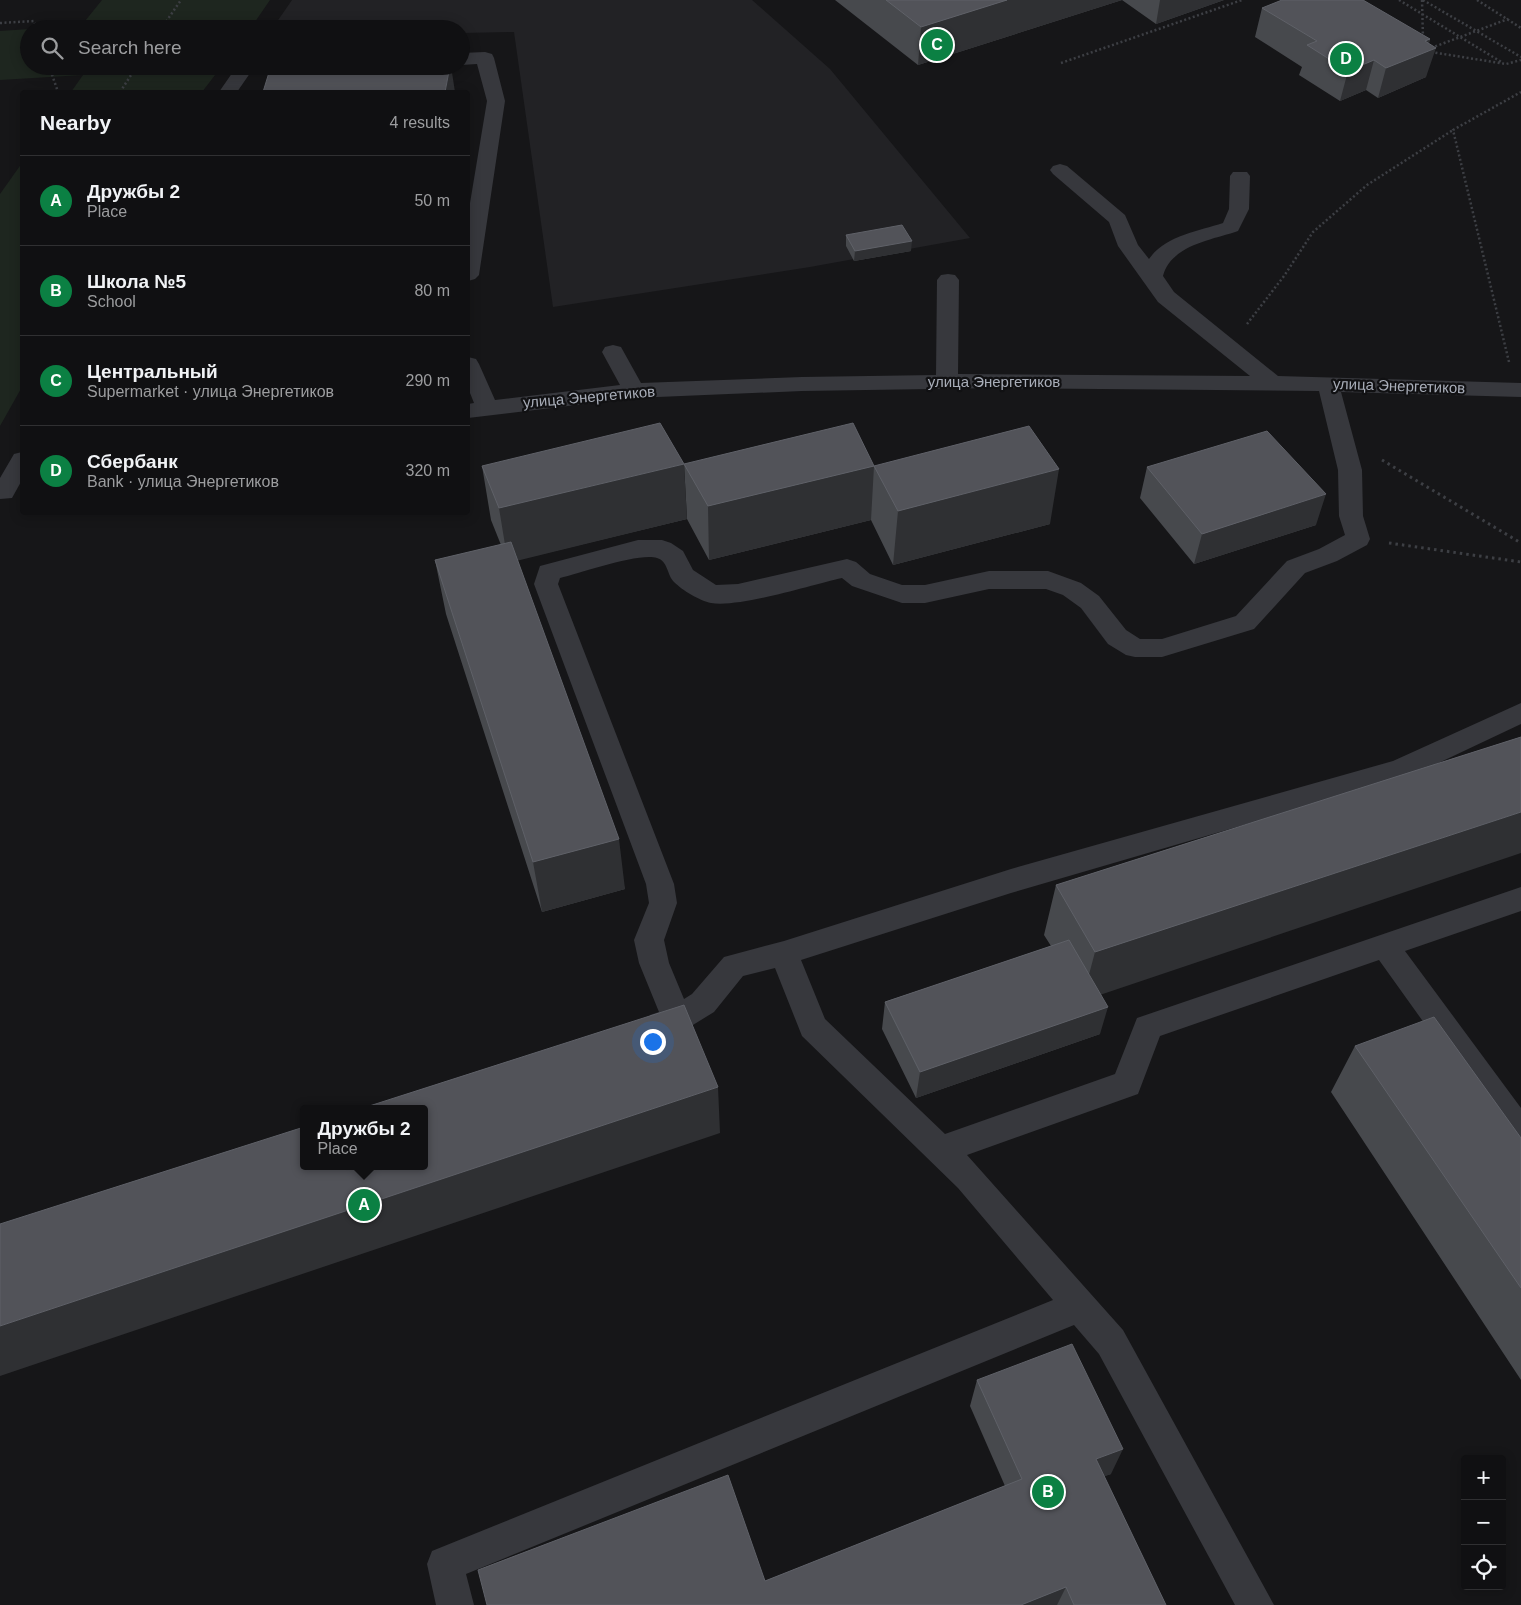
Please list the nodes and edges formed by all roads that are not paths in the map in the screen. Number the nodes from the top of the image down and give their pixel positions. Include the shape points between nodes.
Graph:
1 (470, 59) edge
2 (240, 75) edge
3 (229, 90) edge
4 (1060, 170) dead end
5 (1240, 176) dead end
6 (470, 261) edge
7 (1152, 276) junction
8 (948, 280) dead end
9 (613, 352) dead end
10 (470, 374) edge
11 (947, 382) junction
12 (1273, 383) junction
13 (1328, 384) junction
14 (1518, 390) edge
15 (634, 391) junction
16 (477, 409) edge
17 (20, 465) edge
18 (9, 491) edge
19 (1521, 714) edge
20 (1521, 899) edge
21 (1385, 946) junction
22 (784, 953) junction
23 (677, 1019) junction
24 (630, 1034) edge
25 (1521, 1133) edge
26 (940, 1150) junction
27 (1080, 1306) junction
28 (455, 1605) edge
29 (1255, 1605) edge

1 - 6 street via 485,58 496,101
2 - 3 street
4 - 7 street via 1118,219 1128,246
5 - 7 street via 1239,210 1231,228 1162,255
7 - 12 street via 1166,297
8 - 11 street
9 - 15 street
10 - 16 street
11 - 12 street, улица Энергетиков
11 - 15 street, улица Энергетиков
12 - 13 street, улица Энергетиков
13 - 14 street, улица Энергетиков
13 - 23 street via 1350,470 1351,516 1358,539 1296,567 1245,623 1162,648 1134,648 1117,637 1090,602 1072,589 1048,580 989,580 925,594 902,594 861,580 847,568 738,593 712,594 683,576 674,558 662,549 638,549 549,572 546,584 660,884 663,903 649,940 654,962
15 - 16 street, улица Энергетиков
17 - 18 street
19 - 22 street via 1401,768 1011,881
20 - 21 street
21 - 25 street
21 - 26 street via 1148,1027 1127,1084
22 - 23 street via 734,966 703,1003
22 - 26 street via 813,1027
23 - 24 street
26 - 27 street via 969,1178
27 - 28 street via 445,1564
27 - 29 street via 1111,1342

